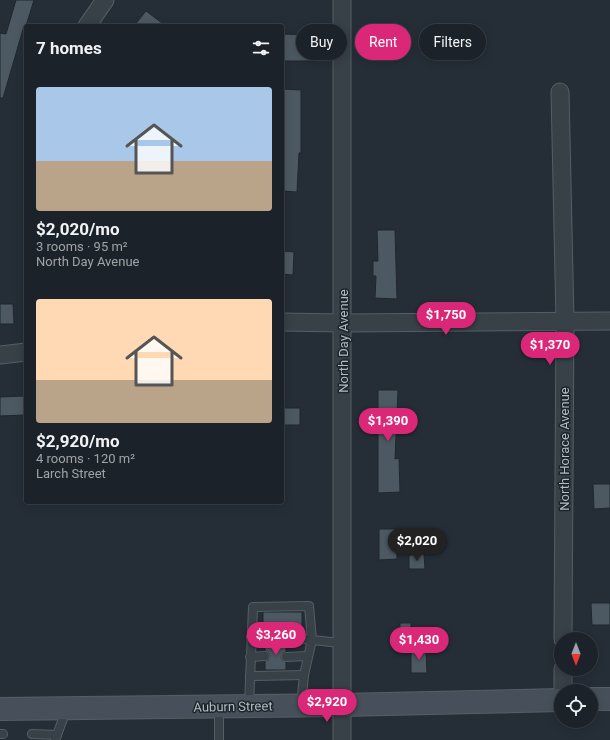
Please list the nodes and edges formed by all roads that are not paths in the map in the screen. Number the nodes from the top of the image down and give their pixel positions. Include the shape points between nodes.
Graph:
1 (105, 0) edge
2 (342, 0) edge
3 (88, 24) edge
4 (560, 92) dead end
5 (565, 320) junction
6 (610, 321) edge
7 (284, 322) edge
8 (343, 323) junction
9 (24, 352) edge
10 (0, 355) edge
11 (563, 632) edge
12 (251, 638) junction
13 (312, 640) junction
14 (341, 643) junction
15 (265, 656) dead end
16 (286, 656) dead end
17 (308, 656) junction
18 (250, 657) junction
19 (304, 675) junction
20 (250, 676) junction
21 (598, 699) edge
22 (610, 699) edge
23 (554, 700) edge
24 (301, 705) junction
25 (341, 705) junction
26 (219, 706) junction
27 (249, 706) junction
28 (0, 709) edge
29 (66, 709) junction
30 (32, 734) dead end
31 (56, 737) edge
32 (219, 740) edge
33 (342, 740) edge

1 - 3 street
2 - 8 street, North Day Avenue
4 - 5 street, North Horace Avenue
5 - 6 street
5 - 8 street
5 - 11 street, North Horace Avenue
7 - 8 street
8 - 14 street, North Day Avenue
9 - 10 street
12 - 13 lane
12 - 13 lane via 252,606 309,606
12 - 18 lane
13 - 14 lane
13 - 17 lane
14 - 25 street, North Day Avenue
15 - 18 lane
16 - 17 lane
17 - 19 lane
18 - 20 lane
19 - 20 lane
19 - 24 lane
20 - 27 lane
21 - 22 main road
23 - 25 main road, Auburn Street
24 - 25 main road, Auburn Street
24 - 27 main road, Auburn Street
25 - 33 street, North Day Avenue
26 - 27 main road, Auburn Street
26 - 29 main road, Auburn Street
26 - 32 lane
28 - 29 main road, Auburn Street
29 - 31 lane
30 - 31 lane

